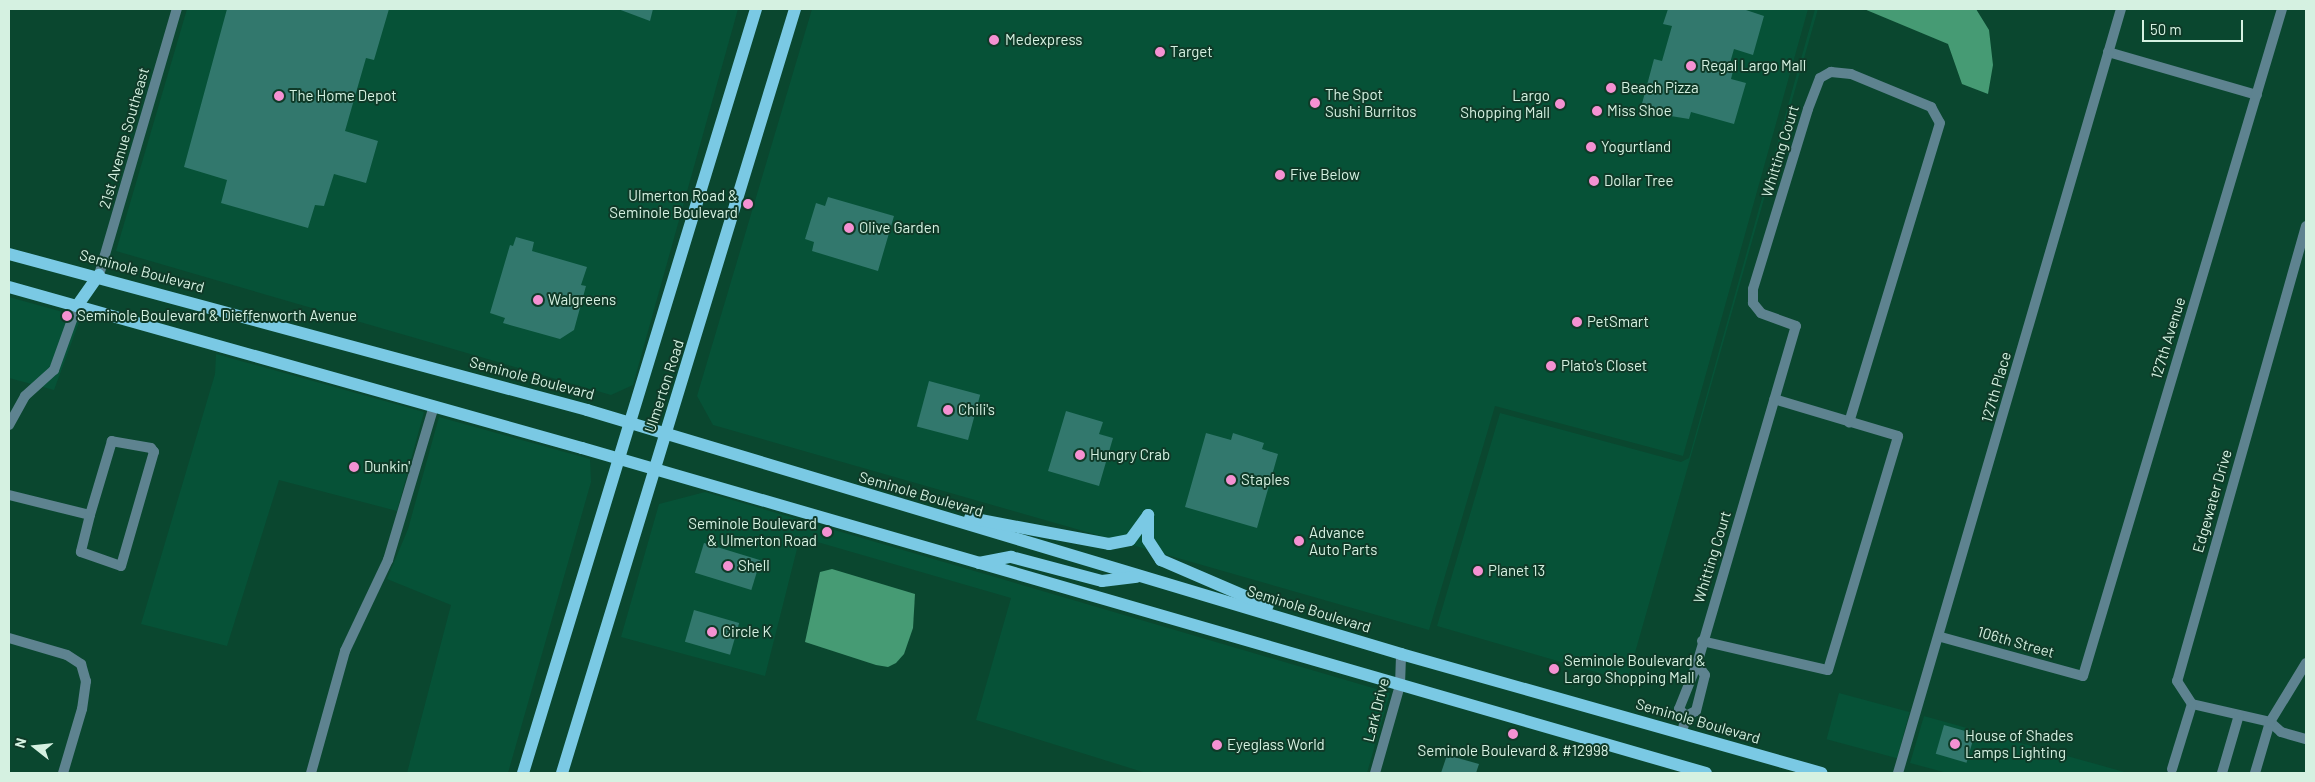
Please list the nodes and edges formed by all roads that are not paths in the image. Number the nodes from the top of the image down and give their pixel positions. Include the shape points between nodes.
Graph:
1 (177, 9) edge
2 (756, 9) edge
3 (795, 9) edge
4 (2121, 9) edge
5 (2282, 9) edge
6 (2108, 52) junction
7 (2257, 95) junction
8 (2306, 226) edge
9 (9, 254) edge
10 (99, 275) junction
11 (9, 287) edge
12 (76, 306) junction
13 (1774, 399) junction
14 (434, 406) junction
15 (629, 422) junction
16 (1849, 422) junction
17 (9, 425) edge
18 (665, 433) junction
19 (617, 458) junction
20 (653, 470) junction
21 (9, 495) edge
22 (917, 510) junction
23 (90, 515) junction
24 (975, 563) junction
25 (1145, 577) junction
26 (1320, 628) junction
27 (1941, 636) junction
28 (9, 638) edge
29 (1702, 640) junction
30 (1401, 654) junction
31 (2306, 662) edge
32 (1697, 664) junction
33 (2083, 676) joint
34 (1688, 680) junction
35 (1703, 683) junction
36 (1400, 685) junction
37 (2192, 704) junction
38 (2239, 715) junction
39 (1686, 716) junction
40 (2270, 722) junction
41 (1682, 733) junction
42 (2306, 738) edge
43 (2172, 769) dead end
44 (63, 773) edge
45 (311, 773) edge
46 (523, 773) edge
47 (562, 773) edge
48 (1375, 773) edge
49 (1706, 773) edge
50 (1821, 773) edge
51 (1898, 773) edge
52 (2222, 773) edge
53 (2254, 773) edge

1 - 10 street, 21st Avenue Southeast
2 - 15 main road, Ulmerton Road via 680,266
3 - 18 main road, Ulmerton Road via 708,304
4 - 6 street, 127th Place
5 - 7 street, 127th Avenue
6 - 7 street
6 - 27 street, 127th Place
7 - 33 street, 127th Avenue
8 - 37 street, Edgewater Drive via 2177,681
9 - 10 main road, Seminole Boulevard
10 - 12 main road
10 - 15 main road, Seminole Boulevard
11 - 12 main road
12 - 14 main road
12 - 17 street via 54,370 25,396
13 - 16 street
13 - 16 street, Whitting Court via 1796,326 1761,313 1753,302 1753,289 1820,78 1831,72 1851,74 1932,107 1940,123
13 - 29 street, Whitting Court
14 - 19 main road
14 - 45 street via 391,552 344,651
15 - 18 main road, Seminole Boulevard
15 - 19 main road, Ulmerton Road
16 - 29 street via 1898,436 1828,670
18 - 20 main road, Ulmerton Road
18 - 22 main road, Seminole Boulevard
19 - 20 main road
19 - 46 main road, Ulmerton Road
20 - 24 main road
20 - 47 main road, Ulmerton Road
21 - 23 street
22 - 25 main road, Seminole Boulevard
22 - 26 main road via 1109,544 1130,540 1148,515 1148,540 1161,560
23 - 23 street via 83,555 125,564 154,452 151,448 112,441
24 - 25 main road via 1011,557 1102,580
24 - 36 main road
25 - 26 main road, Seminole Boulevard
26 - 30 main road, Seminole Boulevard
27 - 33 street, 106th Street
27 - 51 street, 127th Place
28 - 44 street via 67,654 81,664 86,681 82,709
29 - 32 street, Whitting Court
30 - 36 street, Lark Drive
30 - 41 main road, Seminole Boulevard
31 - 40 street
32 - 34 street, Whitting Court
32 - 35 street, Whitting Court via 1705,675
34 - 35 street
34 - 39 street, Whitting Court via 1679,709
35 - 39 street, Whitting Court via 1696,711
36 - 48 street, Lark Drive
36 - 49 main road
37 - 38 street
37 - 43 street
38 - 40 street
38 - 52 street
39 - 41 street, Whitting Court
40 - 42 street via 2281,732
40 - 53 street
41 - 50 main road, Seminole Boulevard

